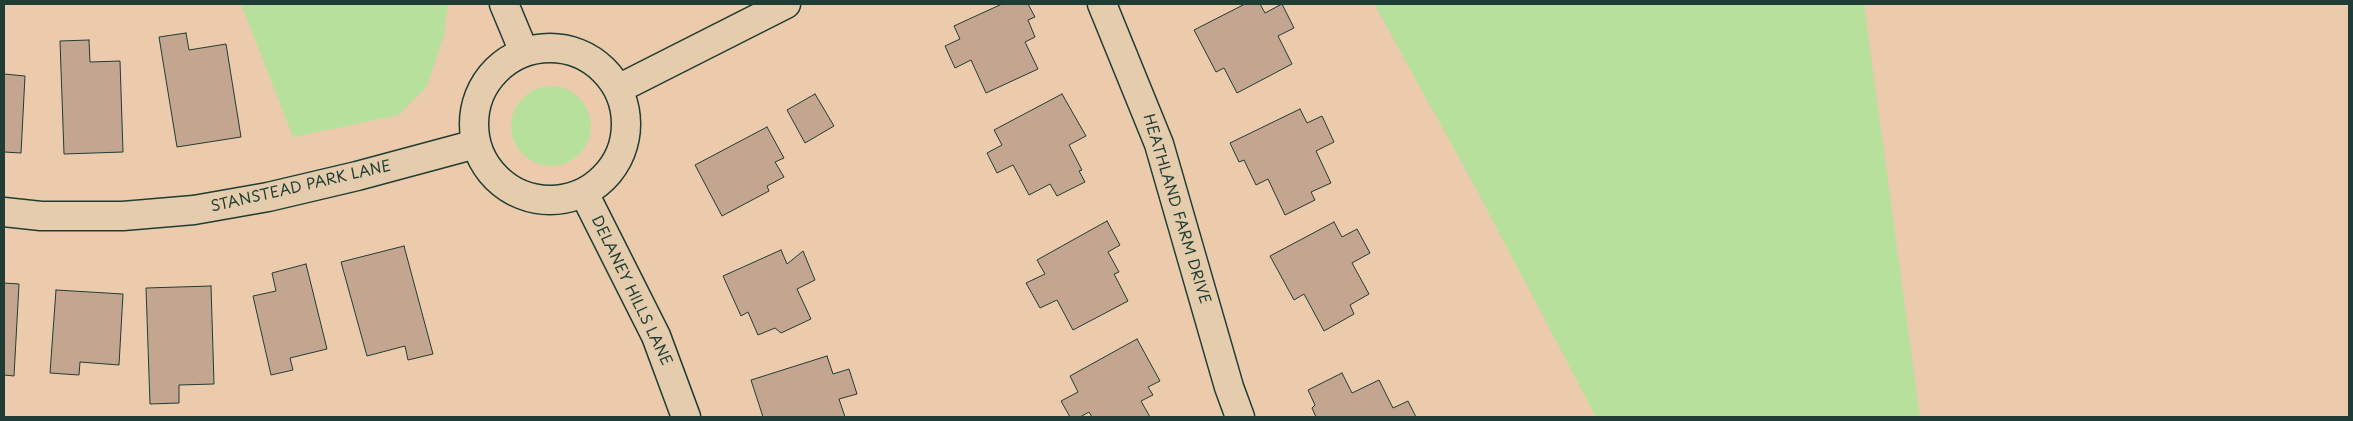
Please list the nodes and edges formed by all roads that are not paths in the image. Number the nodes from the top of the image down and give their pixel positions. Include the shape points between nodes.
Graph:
1 (504, 4) edge
2 (786, 4) edge
3 (1102, 4) edge
4 (524, 52) junction
5 (618, 89) junction
6 (476, 144) junction
7 (584, 193) junction
8 (4, 212) edge
9 (686, 417) edge
10 (1240, 417) edge

1 - 4 street
2 - 5 street
3 - 10 street, HEATHLAND FARM DRIVE via 1159,144
4 - 5 street via 545,47 567,49 587,57 605,71
4 - 6 street via 504,62 488,79 477,99 474,121
5 - 7 street via 626,112 626,136 618,160 604,179
6 - 7 street via 487,168 507,187 531,198 558,200
6 - 8 street, STANSTEAD PARK LANE via 286,193 194,210 123,216 41,216
7 - 9 street, DELANEY HILLS LANE via 656,336

